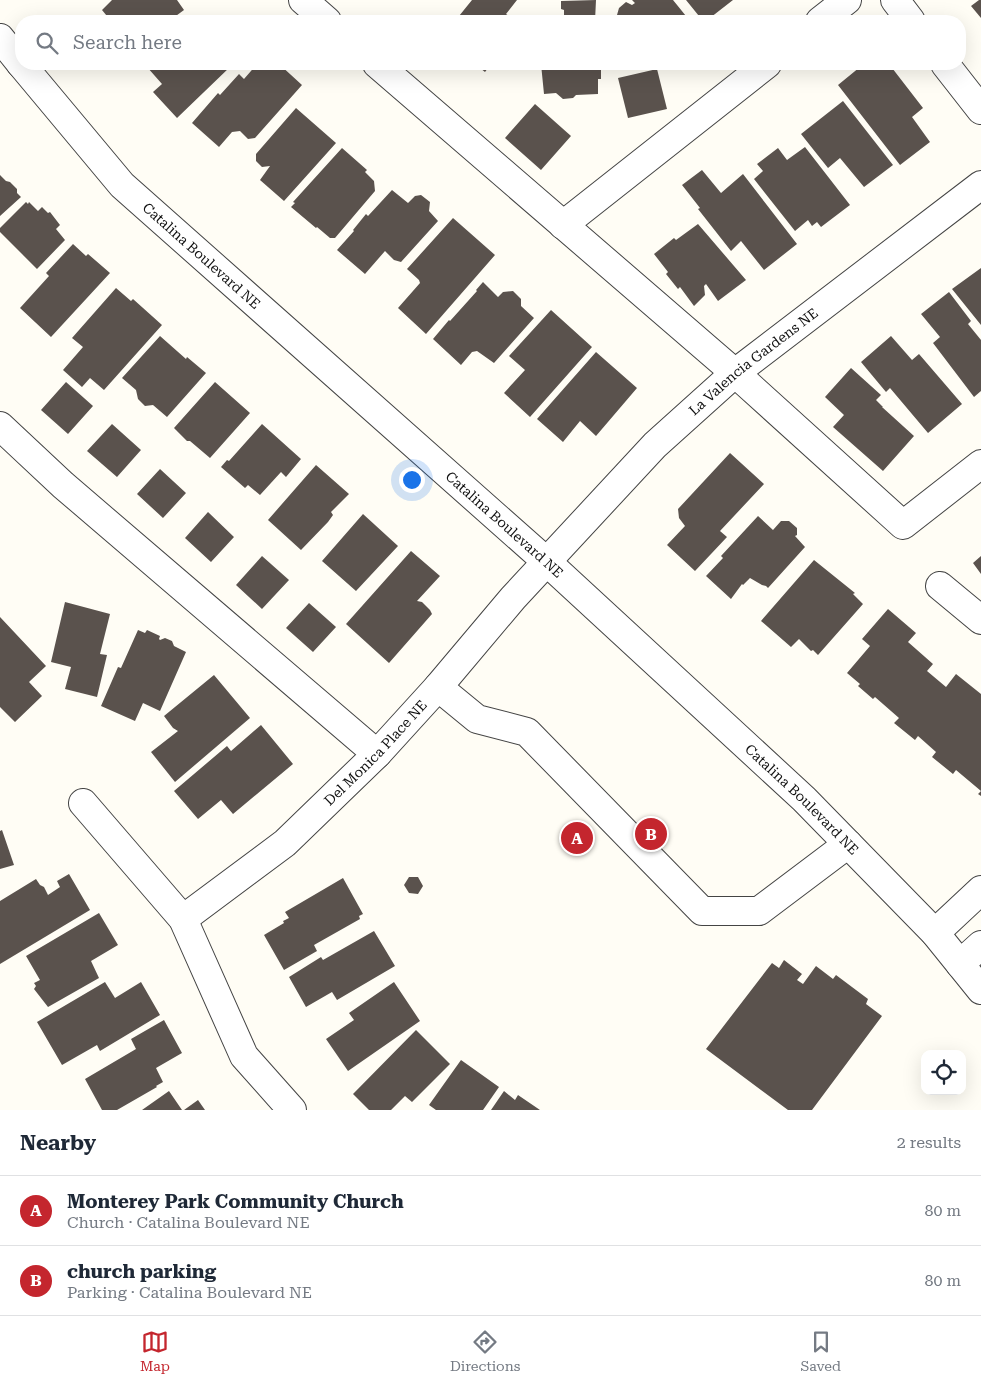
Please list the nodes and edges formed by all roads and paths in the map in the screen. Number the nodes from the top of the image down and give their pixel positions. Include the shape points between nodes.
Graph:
1 (303, 0) edge
2 (847, 0) edge
3 (895, 0) edge
4 (320, 15) edge
5 (828, 15) edge
6 (906, 15) edge
7 (0, 38) edge
8 (15, 57) edge
9 (26, 70) edge
10 (384, 70) edge
11 (759, 70) edge
12 (950, 70) edge
13 (981, 110) edge
14 (981, 185) edge
15 (563, 225) junction
16 (735, 373) junction
17 (0, 426) edge
18 (981, 464) edge
19 (546, 562) junction
20 (940, 586) dead end
21 (981, 620) edge
22 (438, 687) junction
23 (377, 754) junction
24 (83, 803) dead end
25 (848, 844) junction
26 (981, 890) edge
27 (183, 919) junction
28 (935, 933) junction
29 (981, 945) edge
30 (960, 964) junction
31 (981, 990) edge
32 (292, 1110) edge

1 - 4 street
2 - 5 street
3 - 6 street
7 - 8 street, Catalina Boulevard NE
9 - 19 street, Catalina Boulevard NE via 122,185
10 - 15 street
11 - 15 street
12 - 13 street
14 - 16 street, La Valencia Gardens NE
15 - 16 street
16 - 18 street via 903,525
16 - 19 street, La Valencia Gardens NE via 655,445
17 - 23 street via 63,486
19 - 22 street, Del Monica Place NE
19 - 25 street, Catalina Boulevard NE via 804,799
20 - 21 street
22 - 23 street, Del Monica Place NE
22 - 25 street via 477,719 527,732 702,911 759,912
23 - 27 street, Del Monica Place NE via 285,843
24 - 27 street
25 - 28 street, Catalina Boulevard NE
26 - 28 street
27 - 32 street via 244,1056
28 - 30 street, Catalina Boulevard NE
29 - 30 street
30 - 31 street, Catalina Boulevard NE

